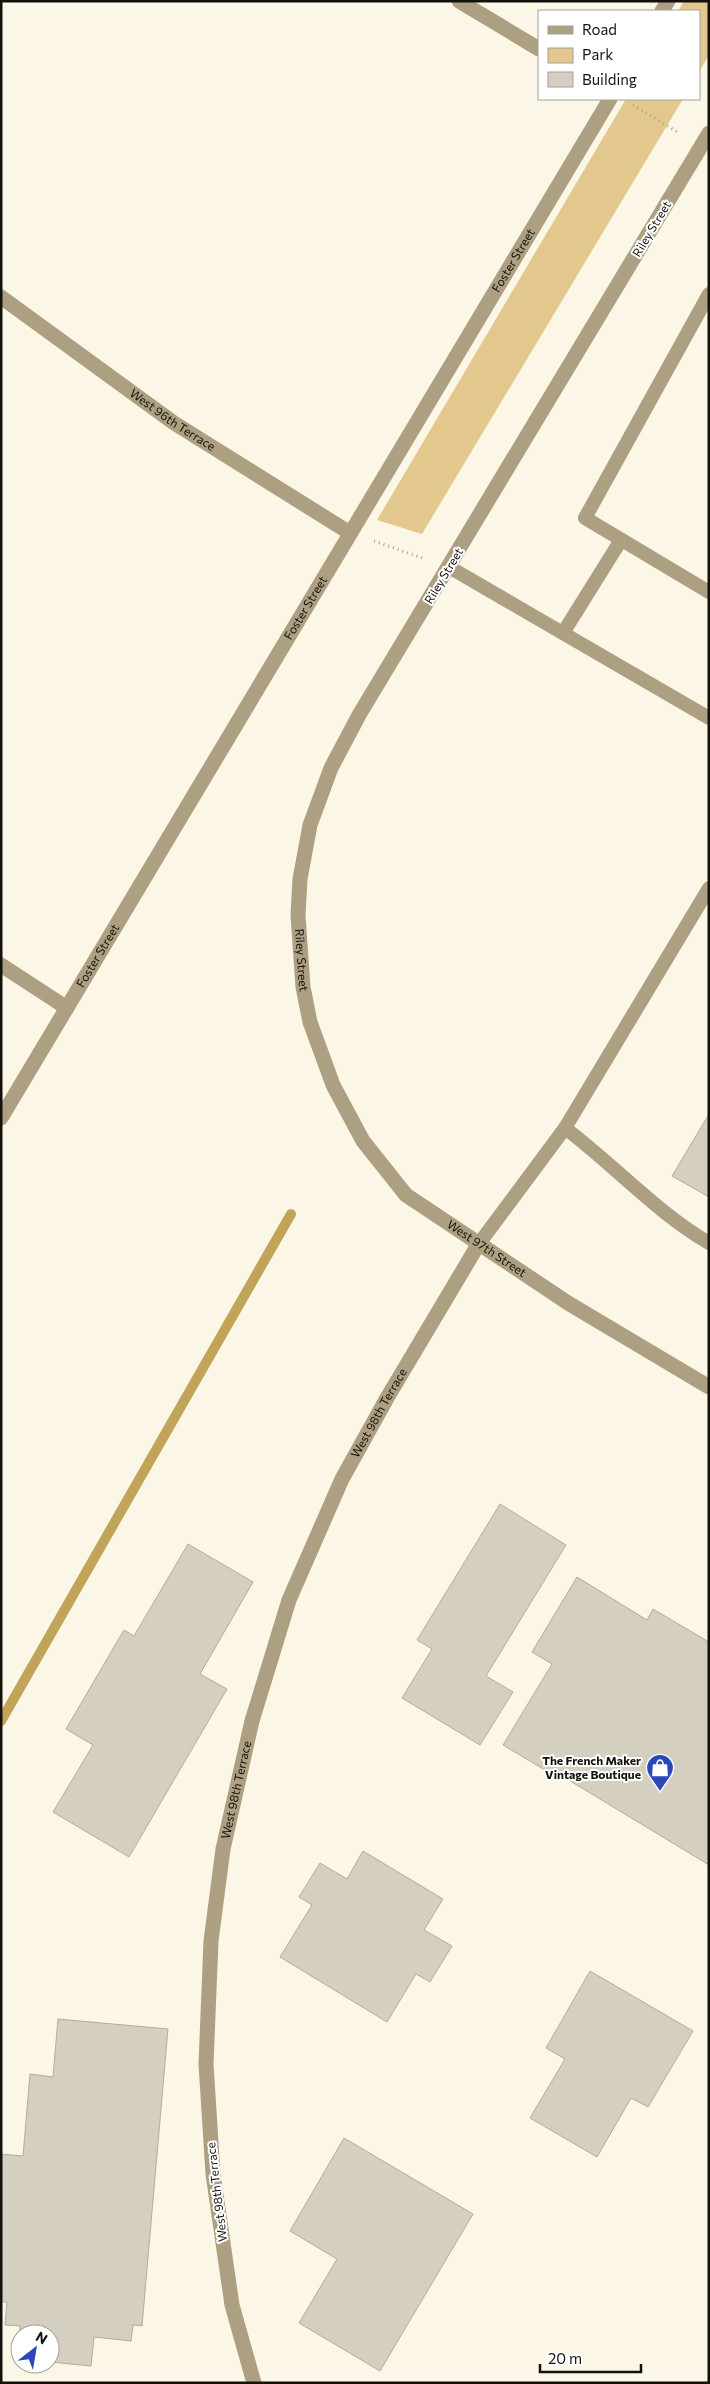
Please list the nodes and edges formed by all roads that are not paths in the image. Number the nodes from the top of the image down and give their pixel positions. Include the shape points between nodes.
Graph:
1 (459, 1) edge
2 (538, 48) edge
3 (609, 100) edge
4 (705, 139) edge
5 (709, 294) edge
6 (1, 297) edge
7 (350, 533) junction
8 (621, 540) junction
9 (449, 567) junction
10 (709, 592) edge
11 (563, 634) junction
12 (709, 718) edge
13 (709, 888) edge
14 (1, 965) edge
15 (67, 1008) junction
16 (322, 1054) joint
17 (1, 1118) edge
18 (565, 1128) junction
19 (709, 1243) edge
20 (478, 1245) junction
21 (709, 1387) edge
22 (254, 2383) edge

1 - 2 street
3 - 7 street, Foster Street
4 - 9 street, Riley Street
5 - 8 lane via 585,518
6 - 7 street, West 96th Terrace via 174,423
7 - 15 street, Foster Street
8 - 10 lane
8 - 11 lane
9 - 11 lane
9 - 16 street, Riley Street via 359,714 331,768 310,825 300,879 298,914 303,986 310,1022
11 - 12 lane
13 - 18 lane
14 - 15 street
15 - 17 street, Foster Street
16 - 20 street, West 97th Street via 333,1085 363,1140 385,1171 406,1195
18 - 19 lane via 684,1228
18 - 20 lane
20 - 21 street, West 97th Street
20 - 22 street, West 98th Terrace via 342,1479 289,1600 252,1721 224,1849 211,1941 206,2074 213,2174 232,2305

